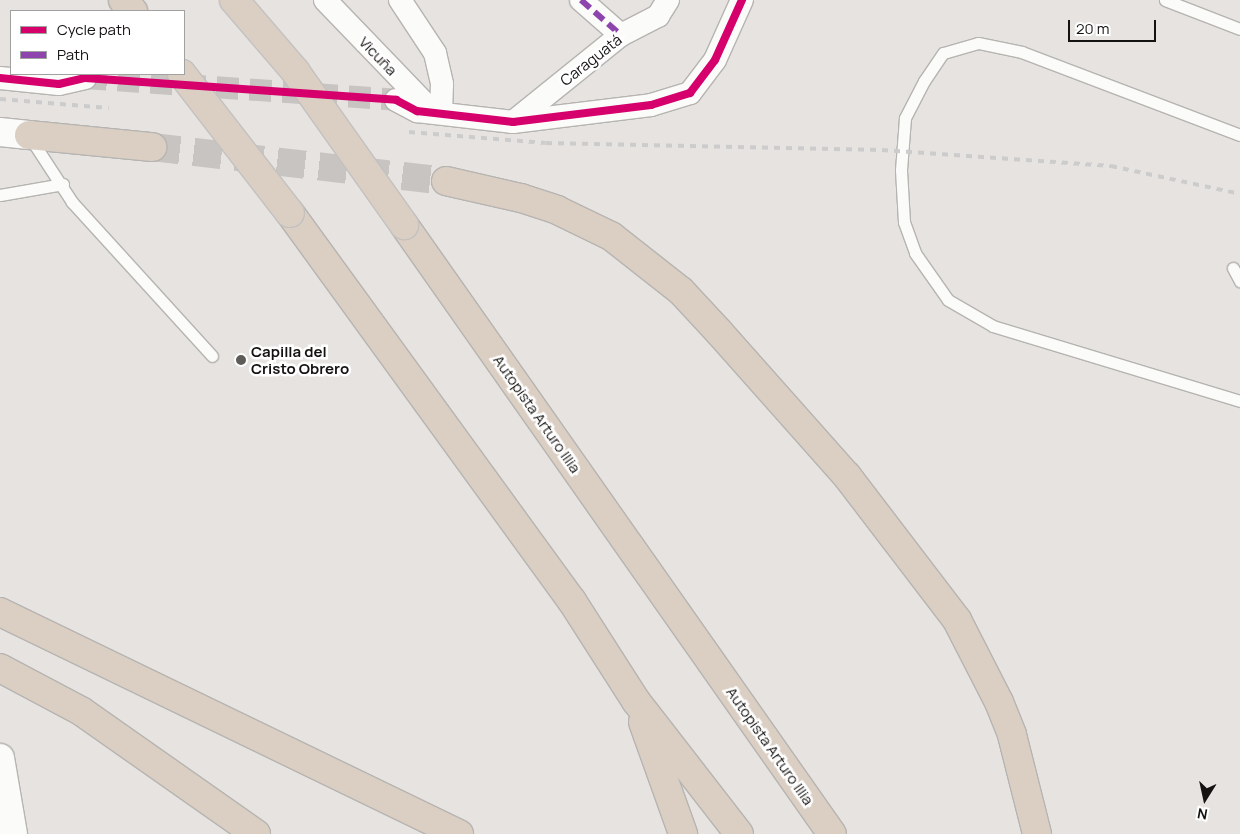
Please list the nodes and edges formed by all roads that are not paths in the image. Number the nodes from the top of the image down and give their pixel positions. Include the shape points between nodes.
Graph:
1 (123, 0) edge
2 (234, 0) edge
3 (325, 0) edge
4 (400, 0) edge
5 (581, 0) edge
6 (668, 0) edge
7 (742, 0) edge
8 (1165, 0) edge
9 (131, 10) edge
10 (1240, 29) edge
11 (621, 35) junction
12 (183, 75) edge
13 (0, 78) edge
14 (85, 78) dead end
15 (396, 100) tunnel mouth
16 (436, 112) junction
17 (513, 122) junction
18 (0, 132) edge
19 (29, 135) junction
20 (1240, 135) edge
21 (152, 147) tunnel mouth
22 (446, 181) tunnel mouth
23 (63, 184) junction
24 (0, 195) edge
25 (1233, 268) dead end
26 (1240, 280) edge
27 (212, 356) dead end
28 (1240, 401) edge
29 (0, 612) edge
30 (0, 668) edge
31 (636, 701) junction
32 (0, 758) edge
33 (13, 834) edge
34 (256, 834) edge
35 (459, 834) edge
36 (682, 834) edge
37 (739, 834) edge
38 (832, 834) edge
39 (1037, 834) edge

1 - 9 highway
2 - 38 highway, Autopista Arturo Illia, bridge via 294,71
3 - 16 street, Vicuña
4 - 16 street via 435,53 442,84
5 - 11 street
6 - 11 street, Caraguatá via 658,16
7 - 17 street via 715,60 690,93 651,105
8 - 10 lane
11 - 17 street, Caraguatá
12 - 31 highway, bridge via 290,213 572,602
13 - 14 street via 59,84
15 - 16 street via 417,111
16 - 17 street
18 - 19 main road
19 - 21 highway
19 - 23 lane
20 - 28 lane via 1022,52 978,43 944,54 924,81 905,118 901,170 904,222 915,253 948,300 993,326
22 - 39 highway via 521,198 556,210 611,236 681,292 725,339 847,476 957,620 999,702 1012,735
23 - 24 lane
23 - 27 lane via 72,202
25 - 26 lane
29 - 35 highway
30 - 34 highway via 81,711
31 - 36 highway
31 - 37 highway
32 - 33 main road

